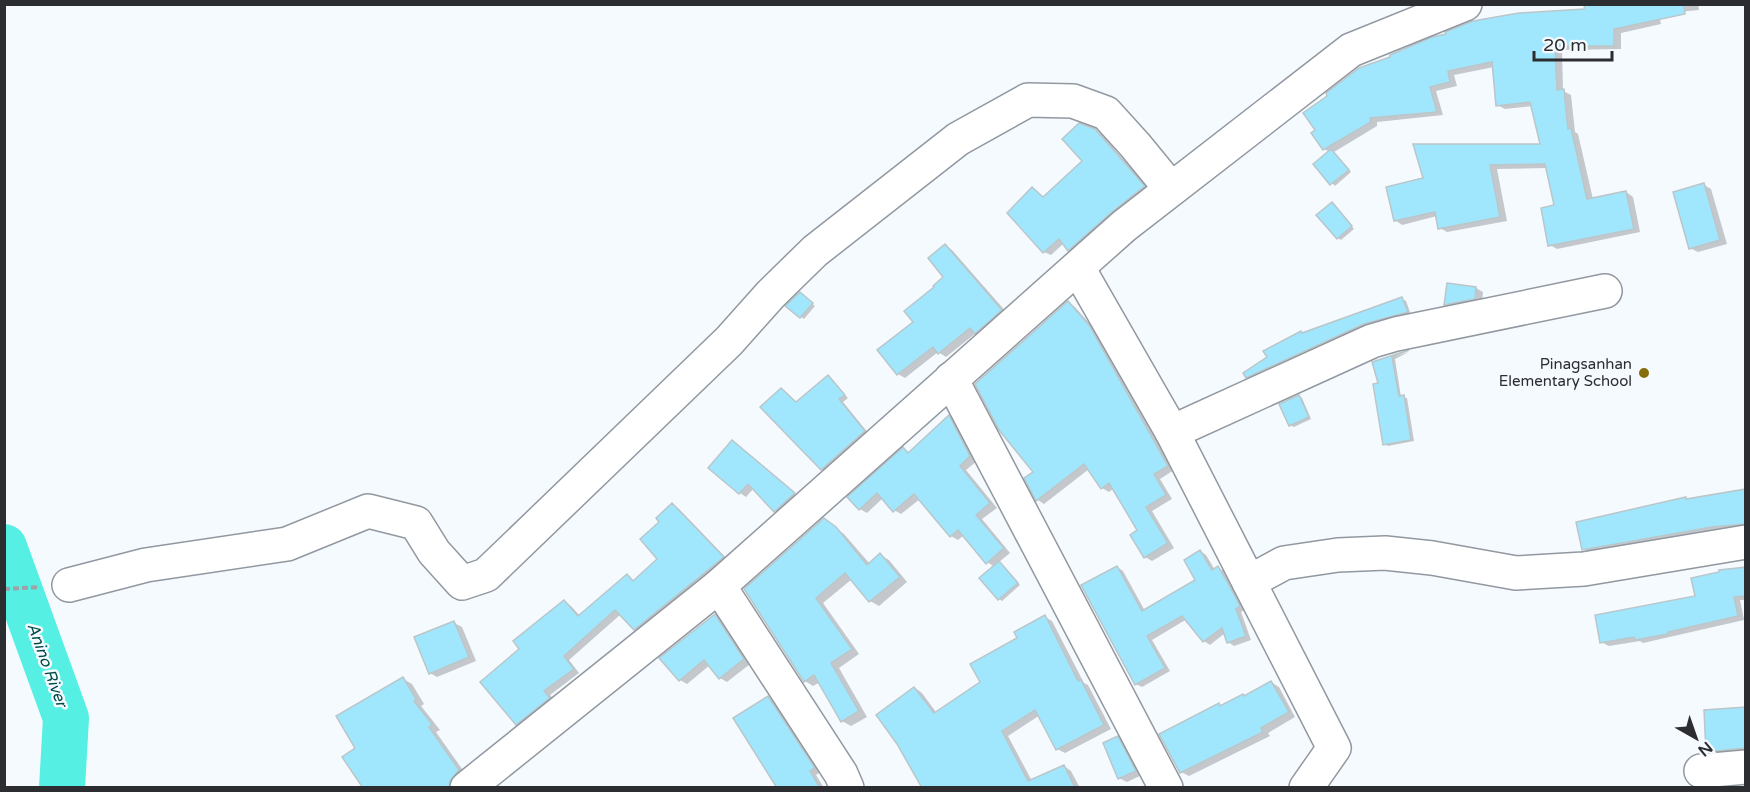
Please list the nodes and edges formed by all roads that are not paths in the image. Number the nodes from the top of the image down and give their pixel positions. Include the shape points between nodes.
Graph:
1 (1465, 4) edge
2 (1171, 189) junction
3 (1078, 268) junction
4 (1605, 291) dead end
5 (951, 380) junction
6 (1173, 432) junction
7 (1746, 542) edge
8 (1249, 582) junction
9 (69, 585) road end
10 (719, 586) junction
11 (1746, 767) edge
12 (1701, 771) dead end
13 (476, 784) edge
14 (847, 788) edge
15 (1166, 788) edge
16 (1306, 788) edge

1 - 2 street via 1351,50
2 - 3 street
2 - 9 street via 1107,113 1073,101 1028,100 958,139 815,251 729,341 486,575 462,583 434,552 416,522 368,511 287,544 146,566
3 - 5 street
3 - 6 street
4 - 6 street via 1372,341
5 - 10 street
5 - 15 street
6 - 8 street
7 - 8 street via 1584,569 1516,573 1384,553 1338,555 1284,563
8 - 16 street via 1334,748
10 - 13 street
10 - 14 street
11 - 12 street

